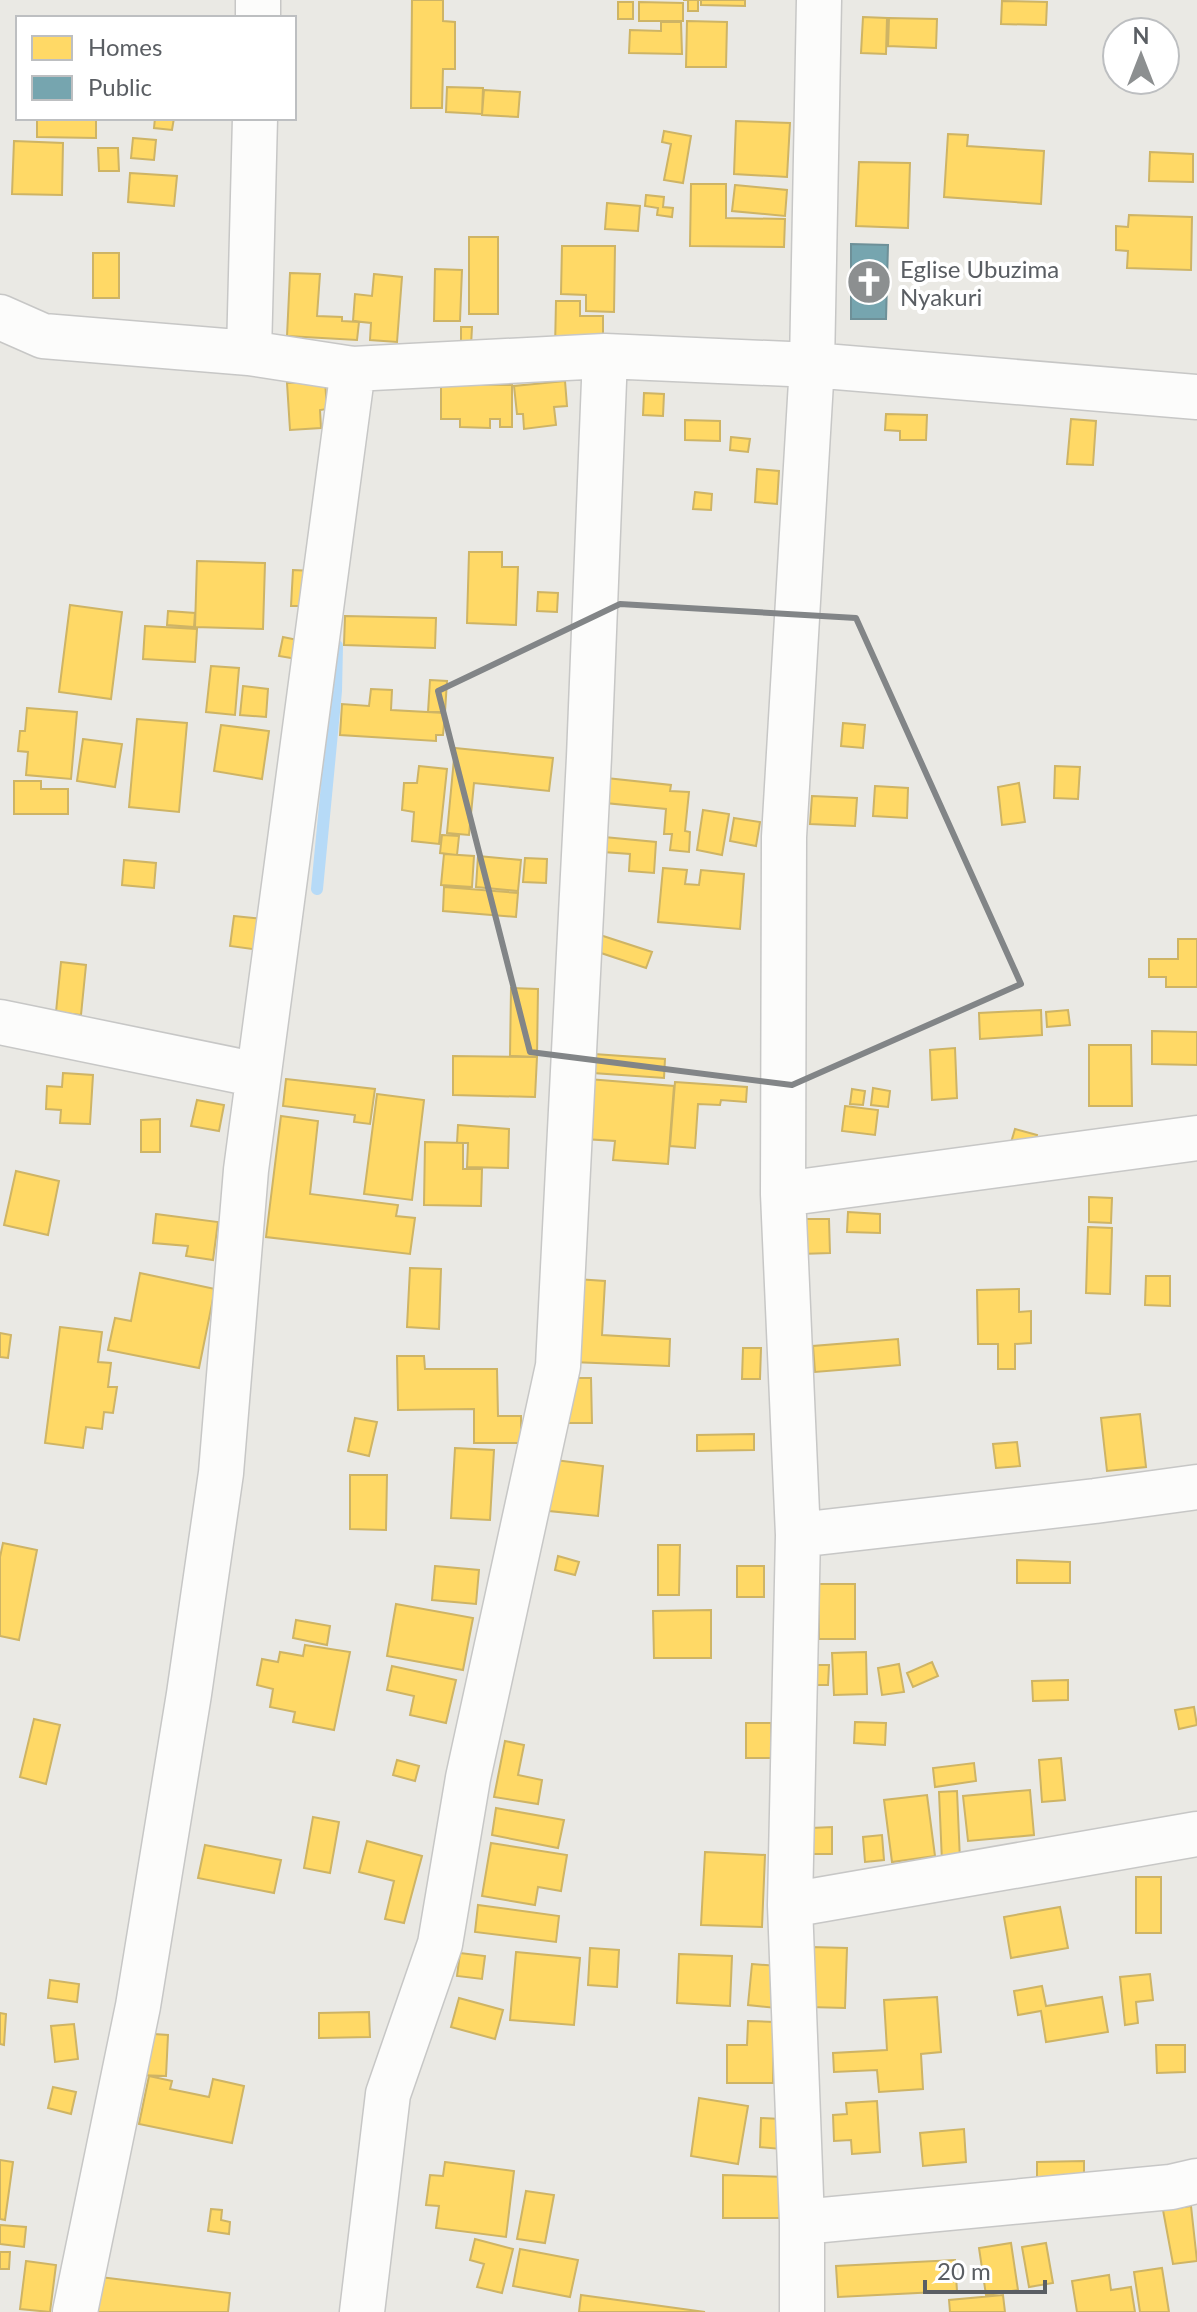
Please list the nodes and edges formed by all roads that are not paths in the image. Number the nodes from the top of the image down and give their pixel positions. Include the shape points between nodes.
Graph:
1 (819, 0) edge
2 (255, 120) edge
3 (0, 317) edge
4 (249, 353) junction
5 (605, 356) junction
6 (812, 365) junction
7 (353, 369) junction
8 (1197, 397) edge
9 (0, 1022) edge
10 (258, 1075) junction
11 (1197, 1138) edge
12 (783, 1194) junction
13 (1197, 1487) edge
14 (798, 1535) junction
15 (1197, 1834) edge
16 (790, 1905) junction
17 (1197, 2181) edge
18 (802, 2222) junction
19 (75, 2312) edge
20 (362, 2312) edge
21 (802, 2312) edge

1 - 6 street
2 - 4 street
3 - 4 street via 43,336
4 - 7 street
5 - 6 street
5 - 7 street
5 - 20 street via 558,1366 468,1778 440,1944 388,2094
6 - 8 street
6 - 12 street via 784,837
7 - 10 street
9 - 10 street
10 - 19 street via 221,1473 191,1678 138,2006
11 - 12 street
12 - 14 street
13 - 14 street
14 - 16 street
15 - 16 street
16 - 18 street
17 - 18 street
18 - 21 street

